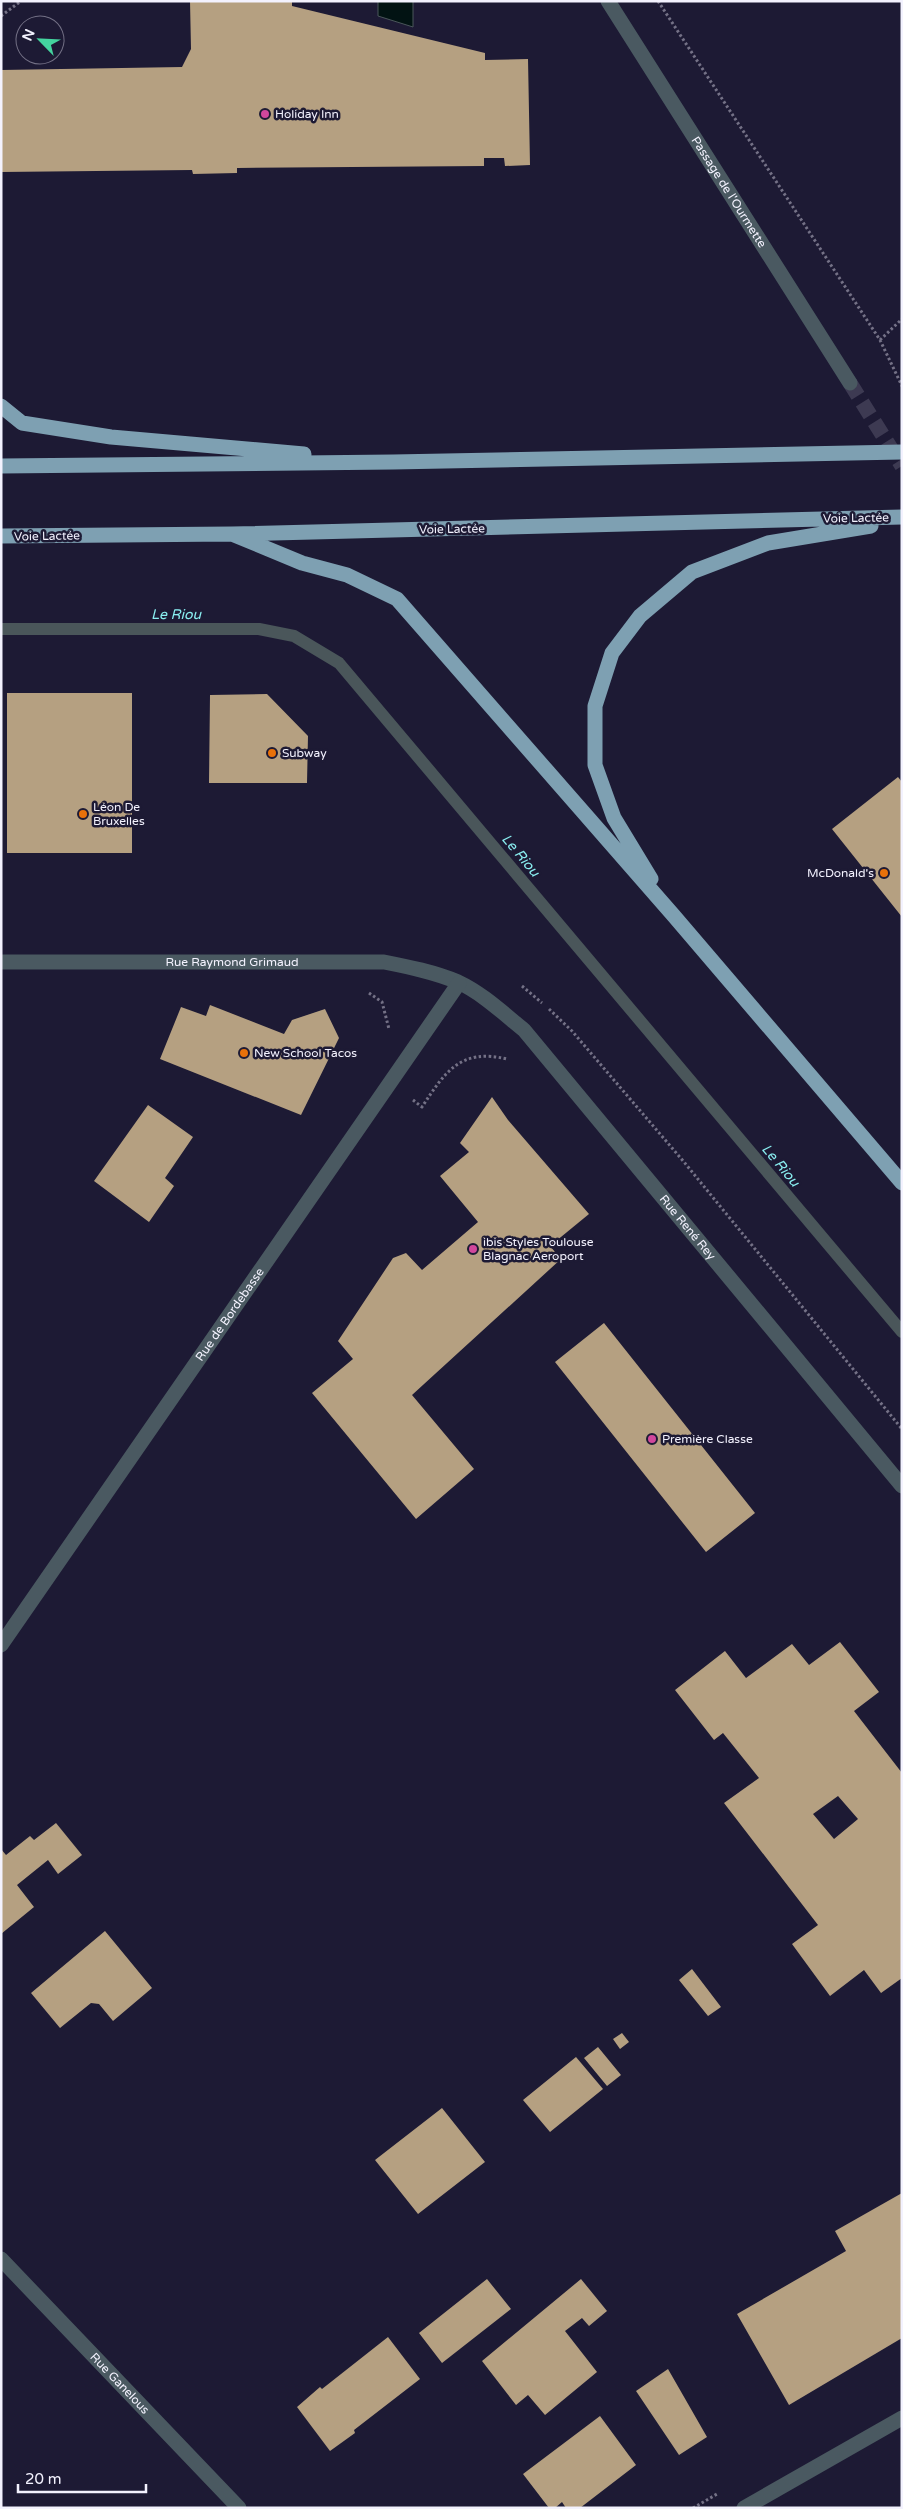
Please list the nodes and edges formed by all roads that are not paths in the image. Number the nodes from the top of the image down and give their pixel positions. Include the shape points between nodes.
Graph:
1 (608, 1) edge
2 (850, 383) tunnel mouth
3 (1, 406) edge
4 (902, 452) edge
5 (393, 462) junction
6 (1, 466) edge
7 (902, 519) edge
8 (232, 534) junction
9 (1, 536) edge
10 (674, 916) junction
11 (1, 962) edge
12 (459, 983) junction
13 (902, 1183) edge
14 (902, 1486) edge
15 (1, 1645) edge
16 (1, 2258) edge
17 (902, 2418) edge
18 (239, 2508) edge
19 (744, 2508) edge

1 - 2 street, Passage de l'Ourmette
3 - 5 highway via 22,423 110,437
4 - 5 highway
5 - 6 highway
7 - 8 highway, Voie Lactée
7 - 10 highway via 768,543 692,572 640,616 612,652 595,706 595,765 614,818
8 - 9 highway, Voie Lactée
8 - 10 highway via 302,564 347,575 397,599
10 - 13 highway
11 - 12 street, Rue Raymond Grimaud via 384,962 415,967
12 - 14 street, Rue René Rey via 491,1003 524,1030
12 - 15 street, Rue de Bordebasse
16 - 18 street, Rue Ganelous
17 - 19 street

